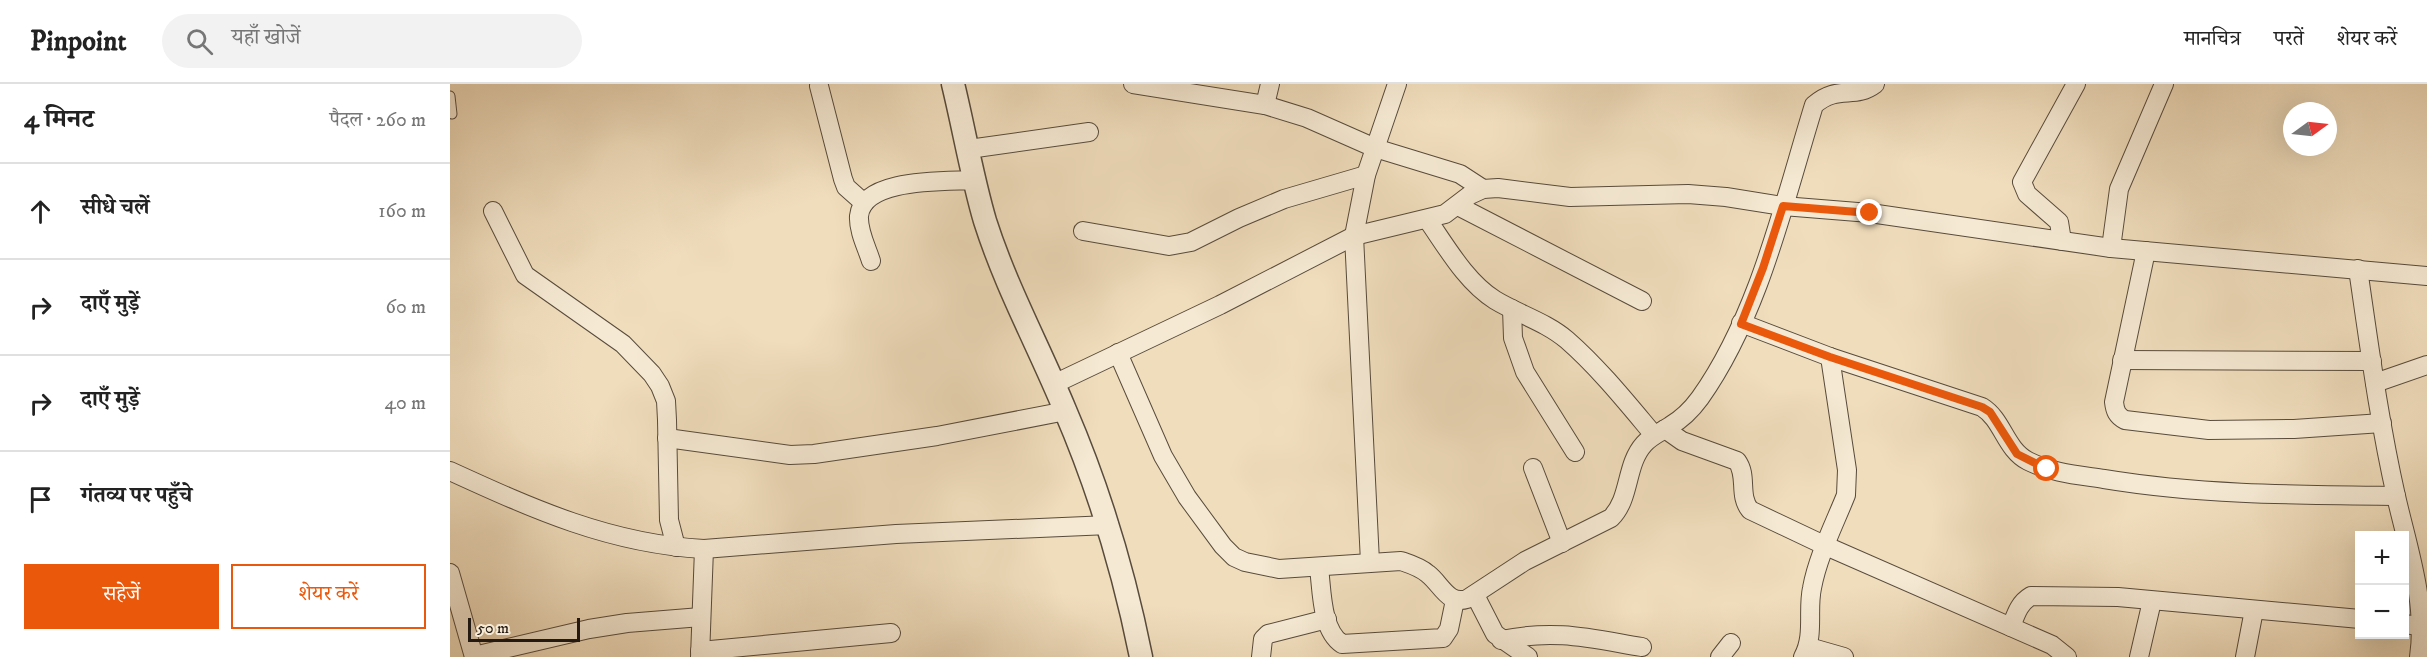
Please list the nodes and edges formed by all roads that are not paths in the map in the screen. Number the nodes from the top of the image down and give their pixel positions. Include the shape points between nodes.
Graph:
1 (953, 84) edge
2 (1133, 84) edge
3 (1270, 84) edge
4 (1397, 84) edge
5 (1875, 84) edge
6 (2076, 84) edge
7 (2164, 84) edge
8 (819, 86) dead end
9 (1191, 89) edge
10 (450, 96) edge
11 (1265, 105) junction
12 (452, 114) dead end
13 (1089, 132) dead end
14 (1375, 148) junction
15 (969, 149) junction
16 (1366, 176) junction
17 (976, 180) junction
18 (1483, 189) junction
19 (864, 203) junction
20 (1458, 206) junction
21 (1783, 206) junction
22 (493, 211) dead end
23 (1427, 219) junction
24 (1083, 231) dead end
25 (1354, 236) junction
26 (2062, 241) junction
27 (2110, 248) junction
28 (2146, 251) junction
29 (871, 261) dead end
30 (2358, 269) junction
31 (2427, 276) edge
32 (1642, 302) dead end
33 (1512, 309) junction
34 (1741, 324) junction
35 (1118, 353) junction
36 (1830, 357) junction
37 (2122, 360) junction
38 (2372, 361) junction
39 (2427, 365) edge
40 (2375, 383) junction
41 (1054, 384) junction
42 (1066, 411) junction
43 (2382, 423) junction
44 (1660, 432) junction
45 (667, 438) junction
46 (1575, 452) dead end
47 (1533, 468) dead end
48 (450, 471) edge
49 (2396, 496) junction
50 (1109, 525) junction
51 (1562, 543) junction
52 (1826, 546) junction
53 (676, 548) junction
54 (704, 549) junction
55 (1370, 562) junction
56 (1319, 567) junction
57 (450, 573) edge
58 (2423, 578) edge
59 (1474, 596) junction
60 (1455, 600) junction
61 (2152, 601) junction
62 (2254, 610) junction
63 (701, 617) junction
64 (1327, 619) junction
65 (2355, 619) edge
66 (2409, 625) edge
67 (2011, 627) junction
68 (2426, 627) edge
69 (891, 633) dead end
70 (1501, 640) junction
71 (1642, 647) dead end
72 (1806, 652) edge
73 (700, 654) edge
74 (474, 657) edge
75 (1141, 657) edge
76 (1261, 657) edge
77 (1528, 657) edge
78 (1844, 657) edge
79 (2067, 657) edge
80 (2139, 657) edge
81 (2245, 657) edge
82 (2419, 657) edge

1 - 15 street
2 - 9 street
3 - 11 street
4 - 14 street
5 - 21 street via 1865,90 1831,90 1814,105
6 - 26 street via 2022,182 2027,194 2060,222
7 - 27 street via 2119,189
8 - 19 street via 843,178 854,196
9 - 11 street
10 - 12 lane
11 - 14 street via 1307,118
13 - 15 street
14 - 16 street
14 - 18 street via 1460,174
15 - 17 street
16 - 24 street via 1284,199 1180,246
16 - 25 street
17 - 19 street via 891,187
17 - 41 street via 985,221 1014,298
18 - 20 street
18 - 21 street via 1570,197 1688,194
19 - 29 street via 859,226
20 - 23 street
20 - 32 street
21 - 26 street via 1870,213
21 - 34 street
22 - 45 street via 525,275 603,328 652,374 666,401
23 - 25 street
23 - 33 street via 1480,288
25 - 35 street
25 - 55 street
26 - 27 street
27 - 28 street
28 - 30 street
28 - 37 street
30 - 31 street
30 - 38 street
33 - 44 street via 1567,340
33 - 46 street via 1513,338 1525,372
34 - 36 street
34 - 44 street via 1700,398 1687,413
35 - 41 street
35 - 56 street via 1163,456 1223,546 1234,557 1260,566
36 - 49 street via 1982,407 1990,412 2017,454 2047,469 2137,485 2222,493
36 - 52 street via 1847,484
37 - 38 street
37 - 43 street via 2114,402 2115,411 2125,420 2209,430
38 - 40 street
39 - 40 street
40 - 43 street
41 - 42 street
42 - 45 street via 814,454 790,455
42 - 50 street
43 - 49 street
44 - 51 street via 1643,445 1636,457 1620,509 1611,518
44 - 52 street via 1737,461 1750,510
45 - 53 street via 667,499
47 - 51 street
48 - 53 street via 588,529
49 - 58 street
50 - 54 street via 896,534
50 - 75 street
51 - 59 street via 1525,561
52 - 67 street
52 - 72 street via 1811,590
53 - 54 street
54 - 63 street
55 - 56 street
55 - 60 street via 1401,561 1414,565
56 - 64 street
57 - 74 street
58 - 68 street
59 - 60 street
59 - 70 street
60 - 64 street via 1447,634 1438,640 1342,644
61 - 62 street
61 - 67 street via 2031,596 2019,608
61 - 80 street
62 - 65 street
62 - 81 street
63 - 73 street
63 - 74 street via 589,629
64 - 76 street via 1268,634 1263,639
66 - 68 street
67 - 79 street via 2052,645
68 - 82 street
69 - 73 street
70 - 71 street via 1529,634 1565,634
70 - 77 street
72 - 78 street

